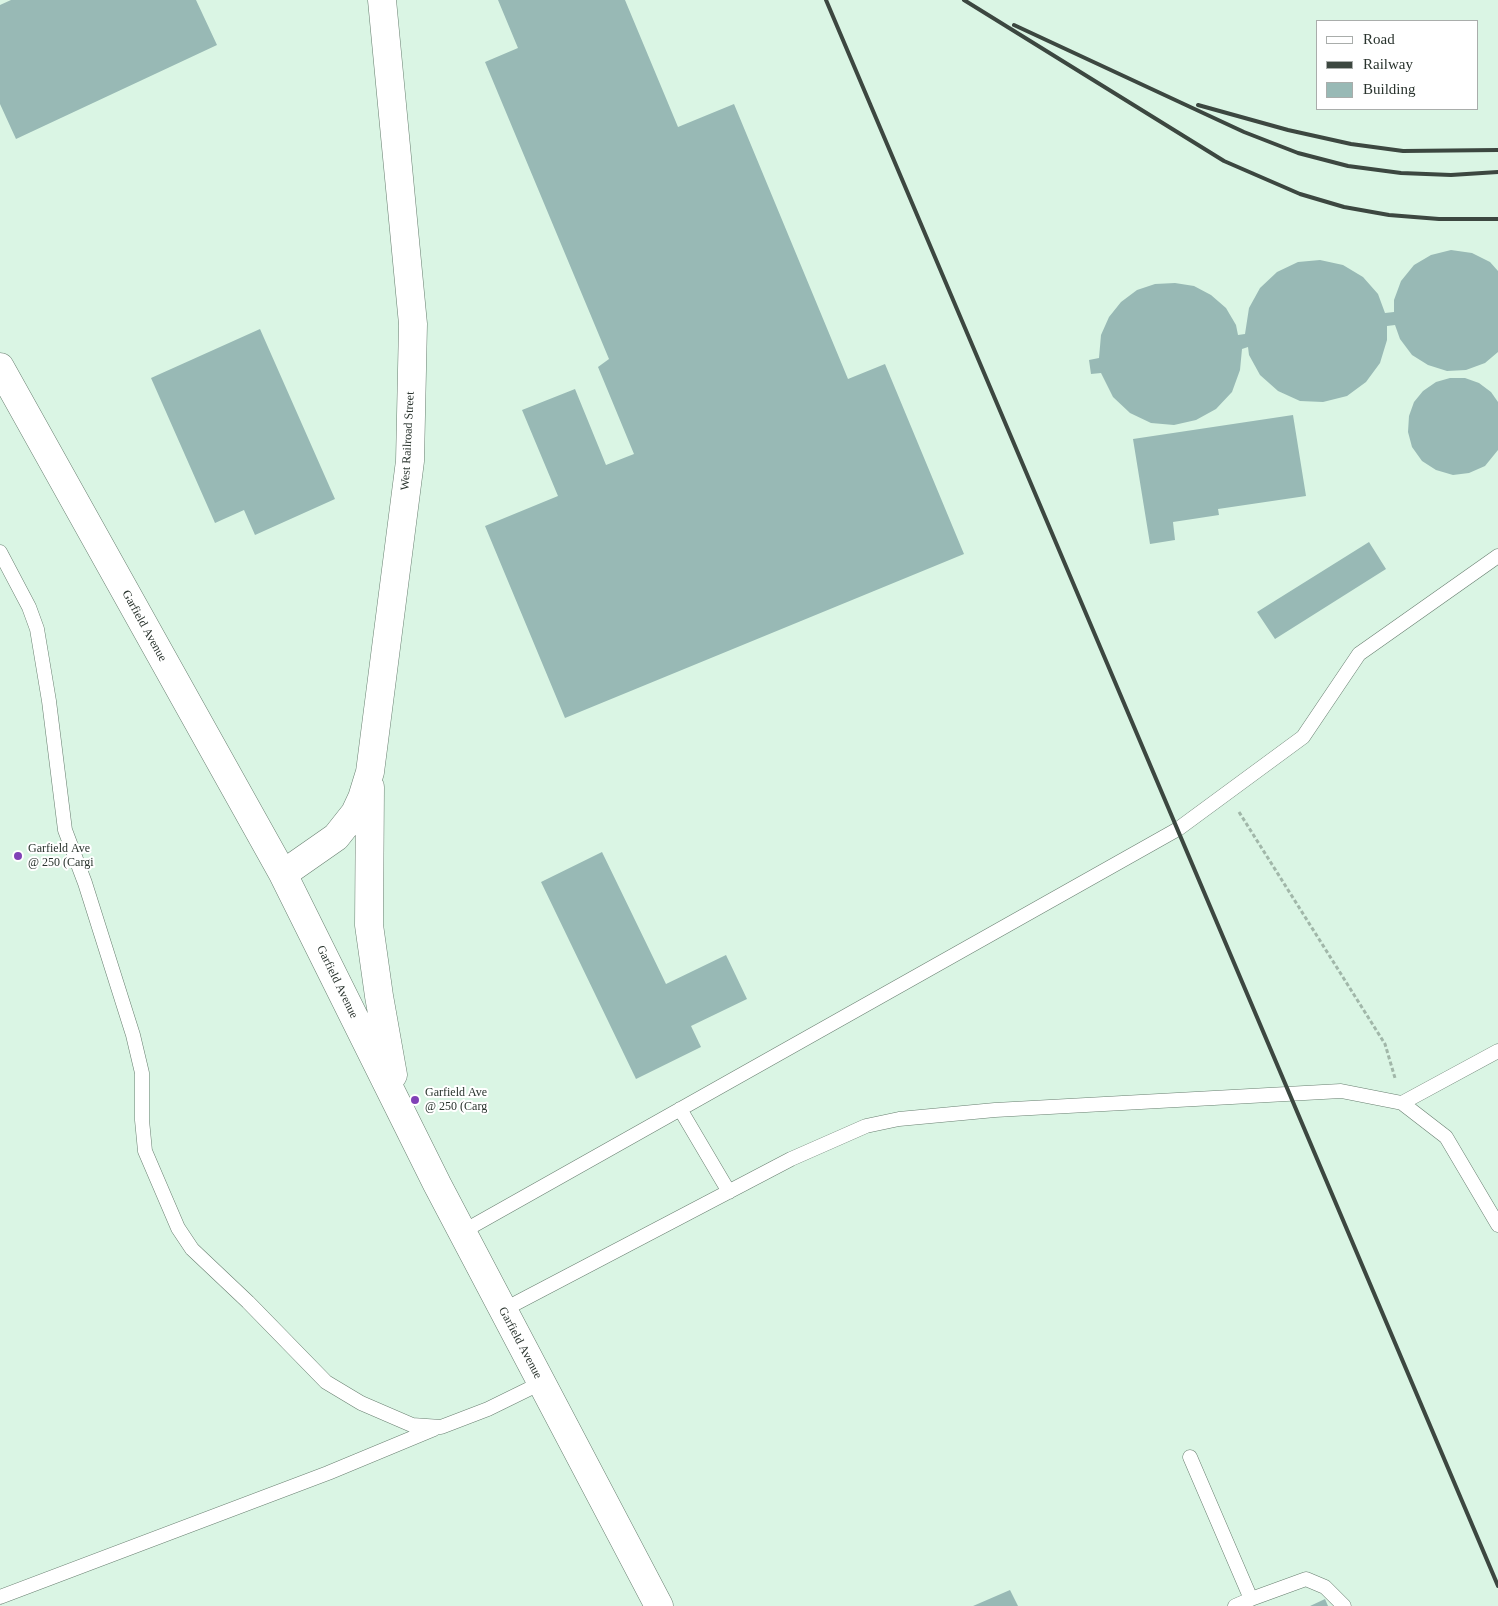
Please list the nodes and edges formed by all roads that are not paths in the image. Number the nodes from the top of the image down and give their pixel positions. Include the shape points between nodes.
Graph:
1 (382, 0) edge
2 (0, 367) edge
3 (0, 552) edge
4 (1498, 556) edge
5 (370, 772) junction
6 (283, 874) junction
7 (1498, 1051) edge
8 (1402, 1102) junction
9 (400, 1108) junction
10 (680, 1109) junction
11 (729, 1192) junction
12 (1498, 1225) edge
13 (462, 1232) junction
14 (503, 1310) junction
15 (541, 1383) junction
16 (439, 1426) junction
17 (1190, 1458) dead end
18 (0, 1597) edge
19 (1251, 1599) junction
20 (659, 1606) edge
21 (1235, 1606) edge
22 (1344, 1606) edge

1 - 5 street, West Railroad Street via 413,324 410,461
2 - 6 street, Garfield Avenue
3 - 16 lane via 29,606 37,629 65,830 133,1035 142,1073 145,1152 178,1228 192,1249 326,1382 361,1403 412,1425
4 - 10 lane via 1359,654 1303,737 1178,829
5 - 6 street, West Railroad Street via 355,814 336,837
5 - 9 street via 369,925
6 - 9 street, Garfield Avenue
7 - 8 lane
8 - 11 lane via 1341,1091 995,1110 899,1119 866,1126 791,1159
8 - 12 lane via 1446,1137
9 - 13 street, Garfield Avenue
10 - 11 lane
10 - 13 lane
11 - 14 lane
13 - 14 street, Garfield Avenue
14 - 15 street, Garfield Avenue
15 - 16 lane
15 - 20 street, Garfield Avenue
16 - 18 lane via 328,1473
17 - 19 lane
19 - 21 lane
19 - 22 lane via 1306,1579 1325,1587

